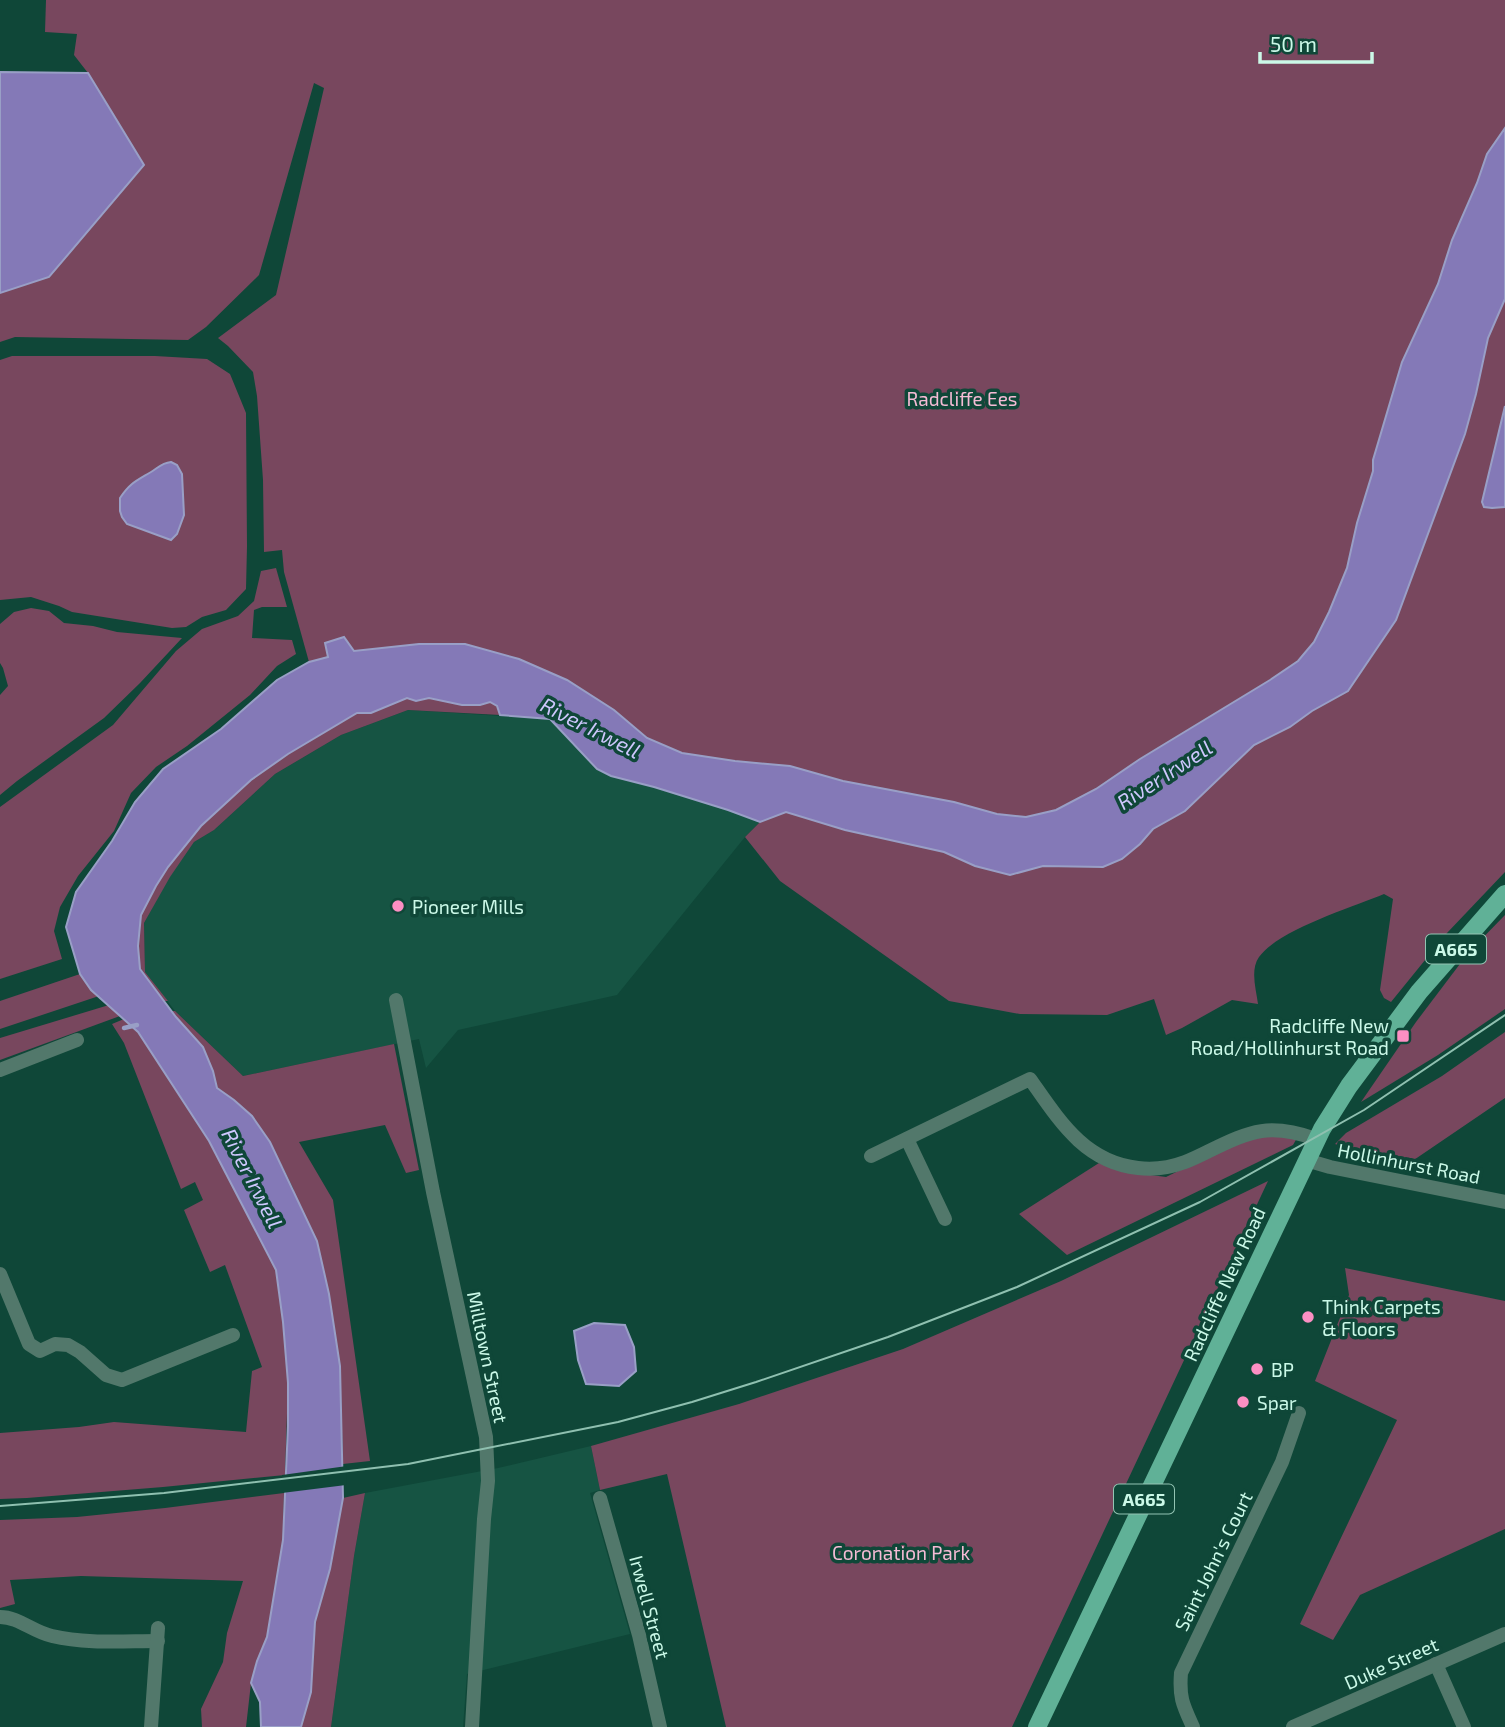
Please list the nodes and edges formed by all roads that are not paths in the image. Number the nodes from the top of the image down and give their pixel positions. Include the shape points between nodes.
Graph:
1 (1505, 894) edge
2 (396, 1000) dead end
3 (77, 1040) dead end
4 (0, 1070) edge
5 (1315, 1135) junction
6 (907, 1139) junction
7 (871, 1156) dead end
8 (1306, 1160) junction
9 (1505, 1202) edge
10 (946, 1219) dead end
11 (2, 1283) edge
12 (233, 1335) dead end
13 (1299, 1413) dead end
14 (600, 1498) dead end
15 (0, 1617) edge
16 (1505, 1634) edge
17 (1436, 1664) junction
18 (151, 1727) edge
19 (472, 1727) edge
20 (660, 1727) edge
21 (1037, 1727) edge
22 (1193, 1727) edge
23 (1293, 1727) edge
24 (1464, 1727) edge

1 - 5 main road, Radcliffe New Road / A665 via 1419,992
2 - 19 street, Milltown Street via 486,1437 488,1481
3 - 4 street
5 - 6 street via 1261,1130 1165,1168 1126,1166 1103,1159 1084,1146 1030,1079
5 - 8 main road, Radcliffe New Road / A665
6 - 7 street
6 - 10 street
8 - 9 street, Hollinhurst Road
8 - 21 main road, Radcliffe New Road / A665
11 - 12 street via 29,1344 40,1351 55,1344 68,1345 106,1376 122,1380
13 - 22 street, Saint John's Court via 1282,1462 1181,1673 1181,1701
14 - 20 street, Irwell Street
15 - 18 street via 69,1639 158,1634 146,1704
16 - 17 street, Duke Street
17 - 23 street, Duke Street
17 - 24 street

